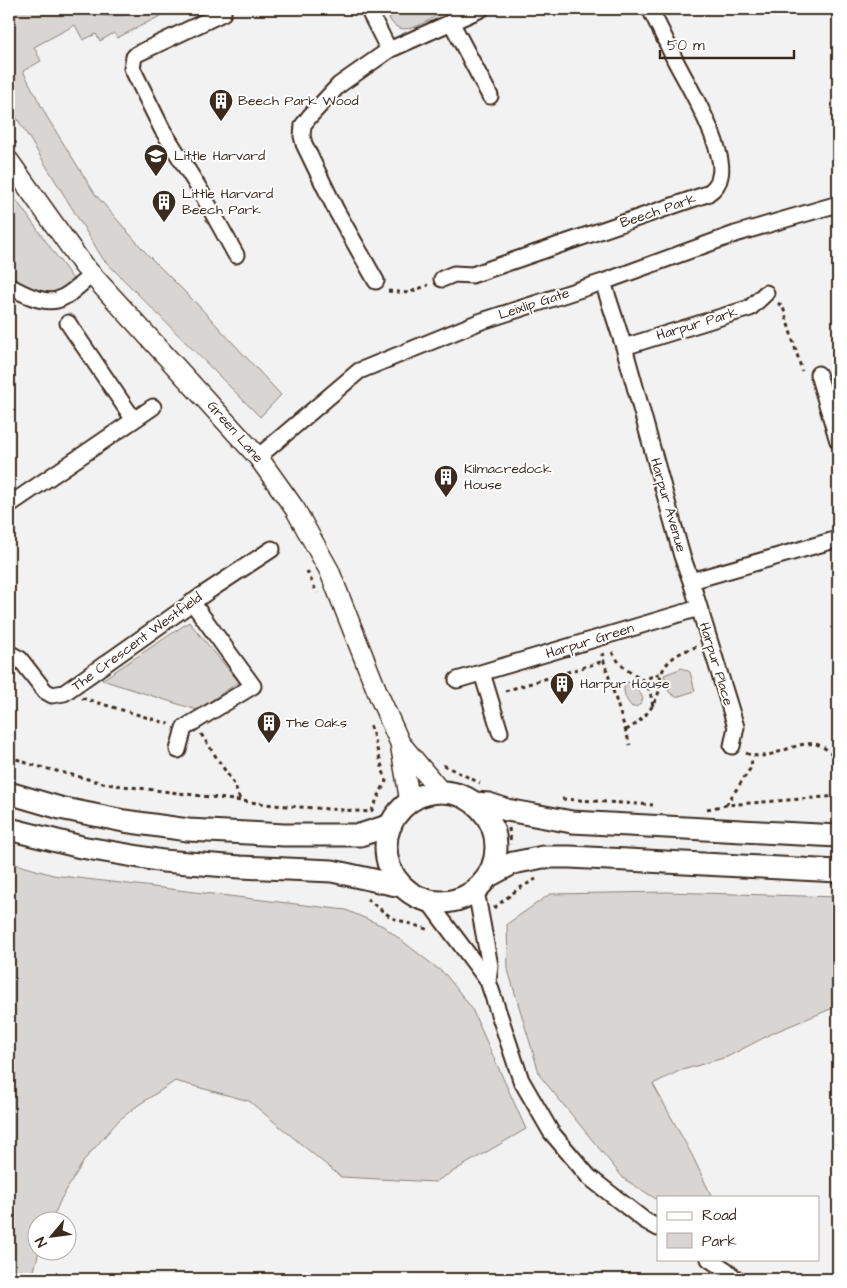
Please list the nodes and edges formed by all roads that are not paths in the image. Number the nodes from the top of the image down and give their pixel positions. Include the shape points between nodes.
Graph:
1 (368, 9) edge
2 (480, 9) edge
3 (650, 9) edge
4 (225, 10) edge
5 (451, 22) junction
6 (389, 50) junction
7 (490, 96) dead end
8 (9, 161) edge
9 (838, 204) edge
10 (236, 255) dead end
11 (92, 275) junction
12 (442, 279) road end
13 (376, 281) road end
14 (603, 282) junction
15 (9, 286) edge
16 (766, 293) road end
17 (68, 323) dead end
18 (624, 347) junction
19 (818, 374) road end
20 (153, 406) dead end
21 (134, 420) junction
22 (838, 442) edge
23 (258, 457) junction
24 (9, 505) edge
25 (838, 539) edge
26 (272, 549) dead end
27 (691, 582) junction
28 (192, 602) junction
29 (699, 608) junction
30 (9, 653) edge
31 (482, 673) junction
32 (457, 680) dead end
33 (500, 732) dead end
34 (400, 743) junction
35 (732, 746) road end
36 (178, 750) dead end
37 (9, 793) edge
38 (442, 793) junction
39 (410, 802) junction
40 (474, 803) junction
41 (390, 825) junction
42 (9, 829) edge
43 (838, 836) edge
44 (838, 871) edge
45 (482, 883) junction
46 (401, 886) junction
47 (428, 901) junction
48 (488, 981) junction
49 (657, 1227) edge
50 (711, 1260) edge
51 (736, 1279) edge

1 - 6 street
2 - 5 street
3 - 12 street, Beech Park via 714,140 721,164 720,177 714,188 707,194 472,275 454,274
4 - 10 street via 137,54 132,68 162,130
5 - 6 street
5 - 7 street
6 - 13 street via 339,85 310,116 302,130 304,144 336,210
8 - 11 street, Green Lane
9 - 14 street, Leixlip Gate via 735,234
11 - 15 street via 54,300 39,299
11 - 23 street, Green Lane
14 - 18 street, Harpur Avenue
14 - 23 street, Leixlip Gate via 479,322 359,371
16 - 18 street, Harpur Park via 750,308
17 - 21 street
18 - 27 street, Harpur Avenue
19 - 22 street
20 - 21 street
21 - 24 street
23 - 34 street, Green Lane via 295,509 329,570
25 - 27 street
26 - 28 street, The Crescent Westfield
27 - 29 street, Harpur Place
28 - 30 street, The Crescent Westfield via 64,693 52,695 45,691 20,659
28 - 36 street via 253,686 189,725
29 - 31 street, Harpur Green
29 - 35 street, Harpur Place via 736,727
31 - 32 street, Harpur Green
31 - 33 street
34 - 38 street, Green Lane
34 - 39 street, Green Lane
37 - 41 main road via 60,808 188,830 360,835
38 - 39 main road via 429,794
38 - 40 main road
39 - 41 main road
40 - 43 main road via 572,822
40 - 45 main road via 485,814 496,844 494,861
41 - 46 main road via 387,857
42 - 46 main road via 81,847 163,861 332,871
44 - 45 main road via 570,856 513,863
45 - 47 main road via 458,900
45 - 48 street via 490,966
46 - 47 main road
47 - 48 street
48 - 49 street via 521,1080 551,1132 588,1177
50 - 51 street

